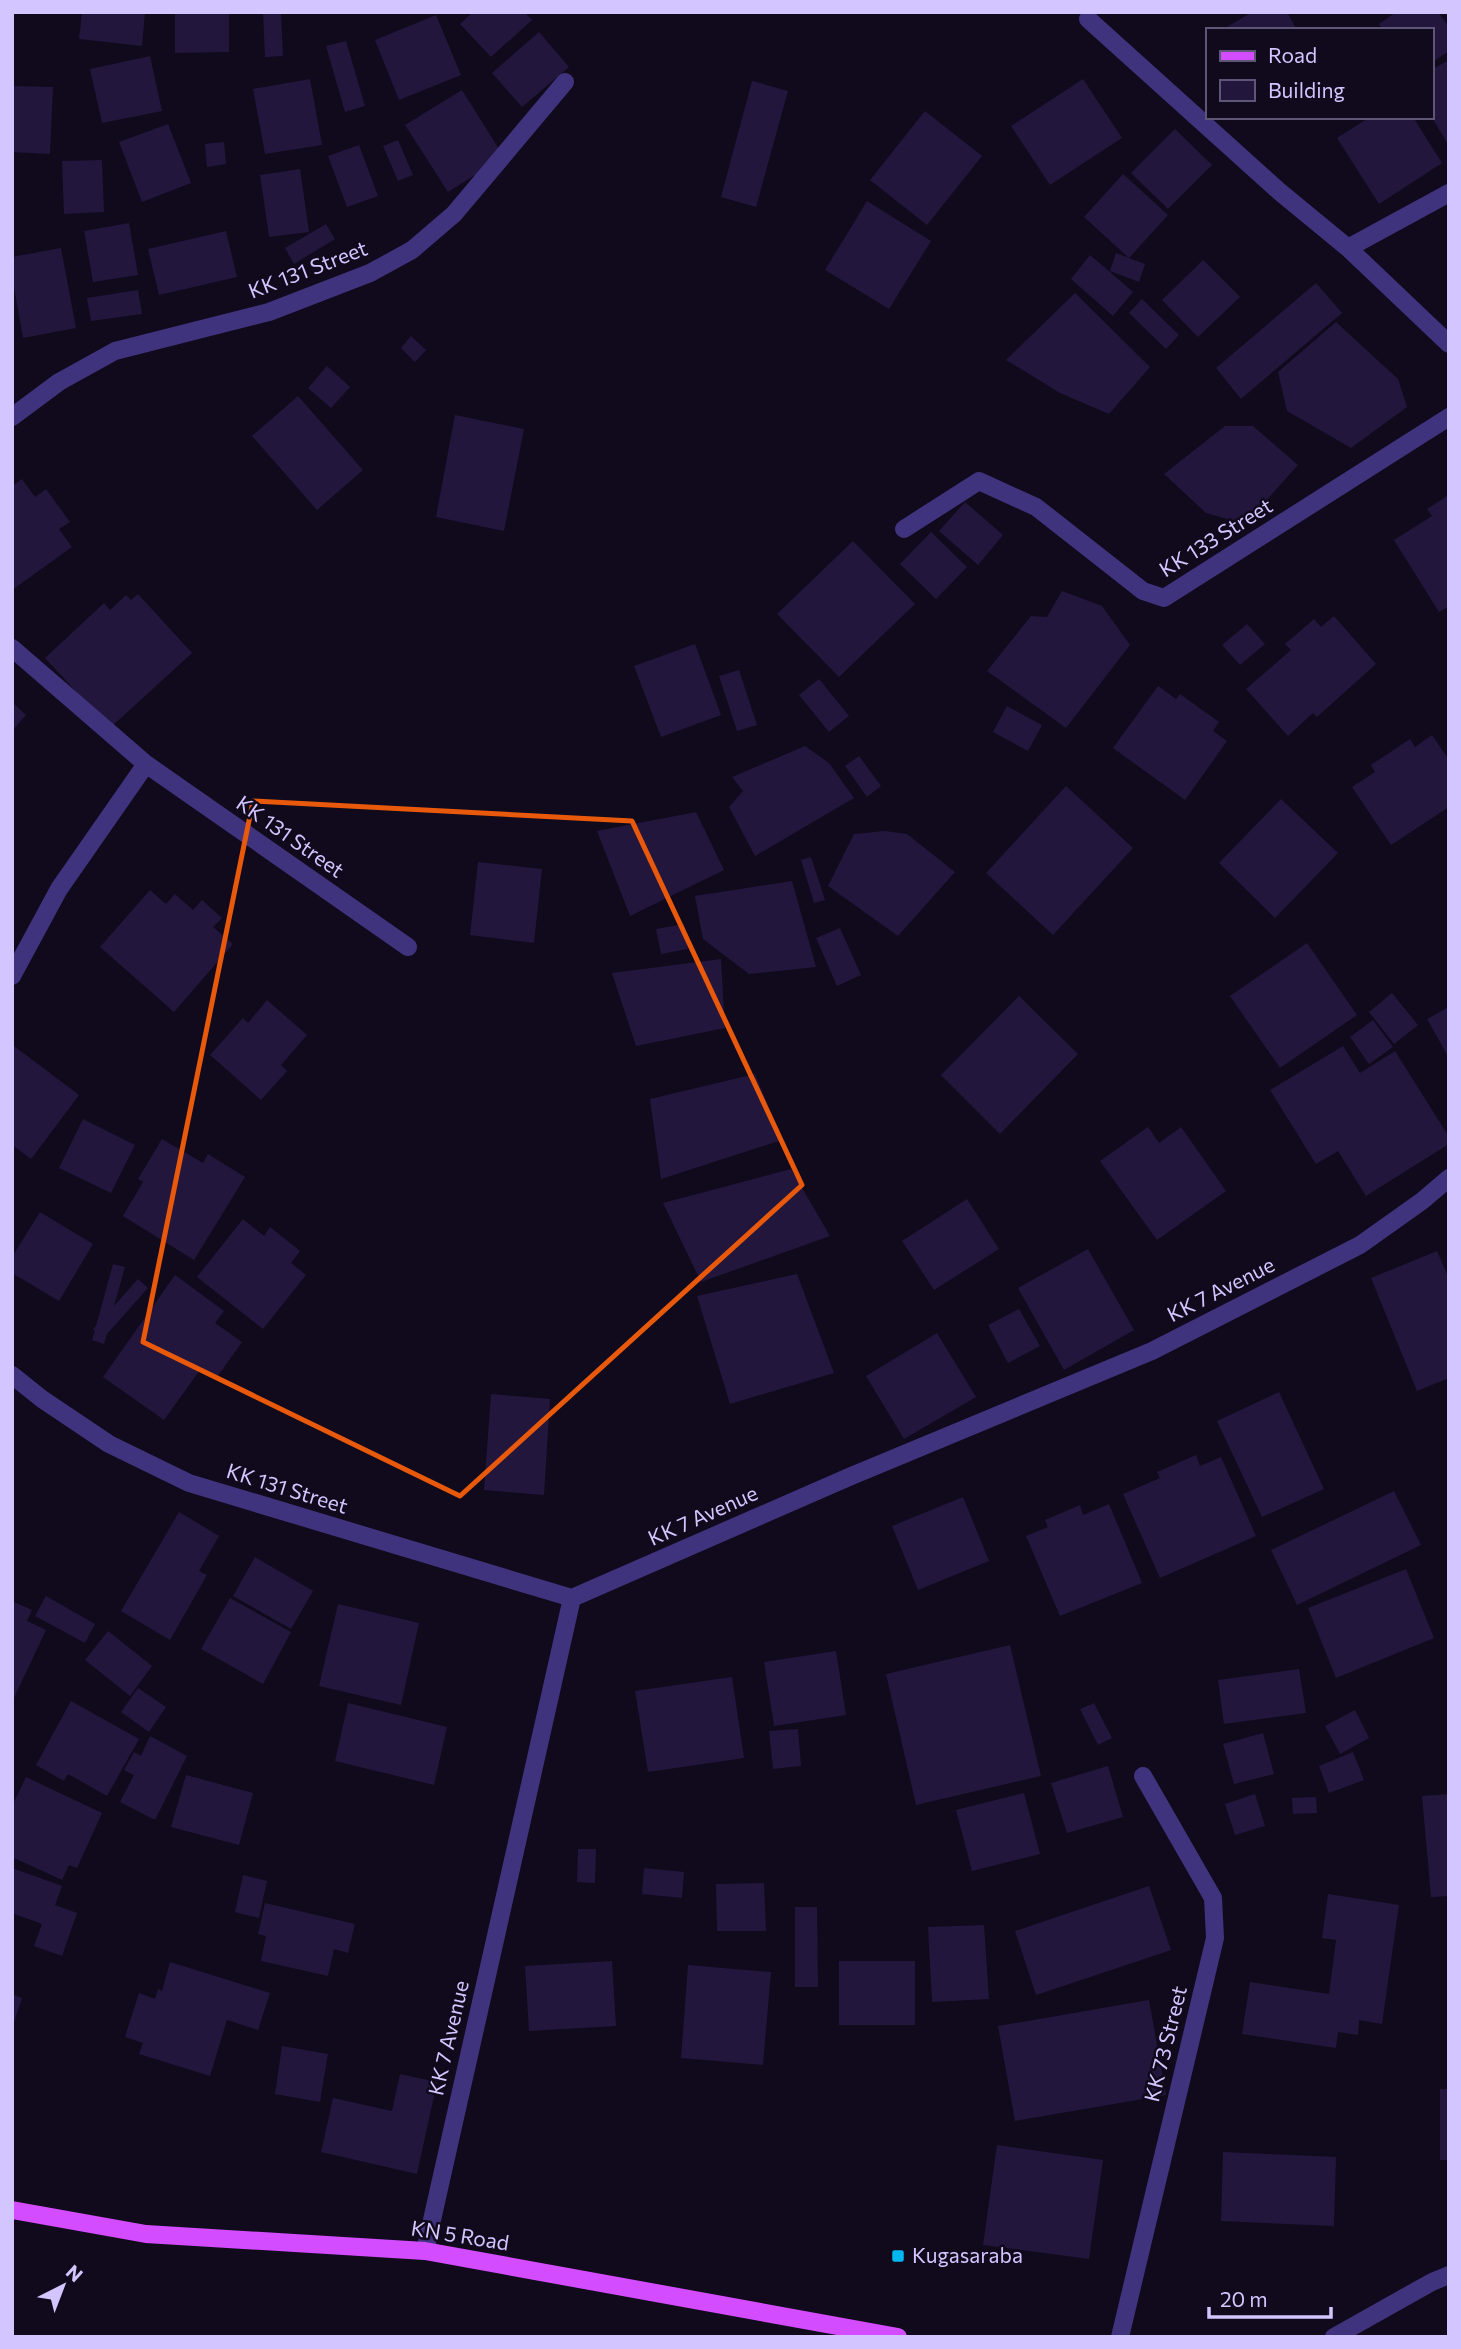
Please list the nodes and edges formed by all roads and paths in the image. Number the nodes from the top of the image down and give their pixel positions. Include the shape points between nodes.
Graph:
1 (1088, 19) dead end
2 (565, 82) dead end
3 (1449, 193) edge
4 (1348, 248) junction
5 (1449, 344) edge
6 (12, 417) edge
7 (1449, 417) edge
8 (904, 529) dead end
9 (12, 648) edge
10 (146, 764) junction
11 (408, 947) dead end
12 (12, 976) edge
13 (1449, 1178) edge
14 (12, 1375) edge
15 (572, 1598) junction
16 (1143, 1776) dead end
17 (12, 2210) edge
18 (425, 2251) junction
19 (1449, 2276) edge
20 (898, 2337) edge
21 (1120, 2337) edge
22 (1334, 2337) edge

1 - 4 street
2 - 6 street, KK 131 Street via 454,214 412,250 370,273 269,312 115,351 58,382
3 - 4 street
4 - 5 street
7 - 8 street, KK 133 Street via 1164,598 1143,591 1036,507 979,481
9 - 10 street, KK 131 Street
10 - 11 street, KK 131 Street
10 - 12 street via 59,889
13 - 15 street, KK 7 Avenue via 1360,1245 1152,1351
14 - 15 street, KK 131 Street via 109,1444 189,1483
15 - 18 street, KK 7 Avenue
16 - 21 street, KK 73 Street via 1213,1898 1216,1938
17 - 18 main road, KN 5 Road via 146,2234
18 - 20 main road, KN 5 Road
19 - 22 street

